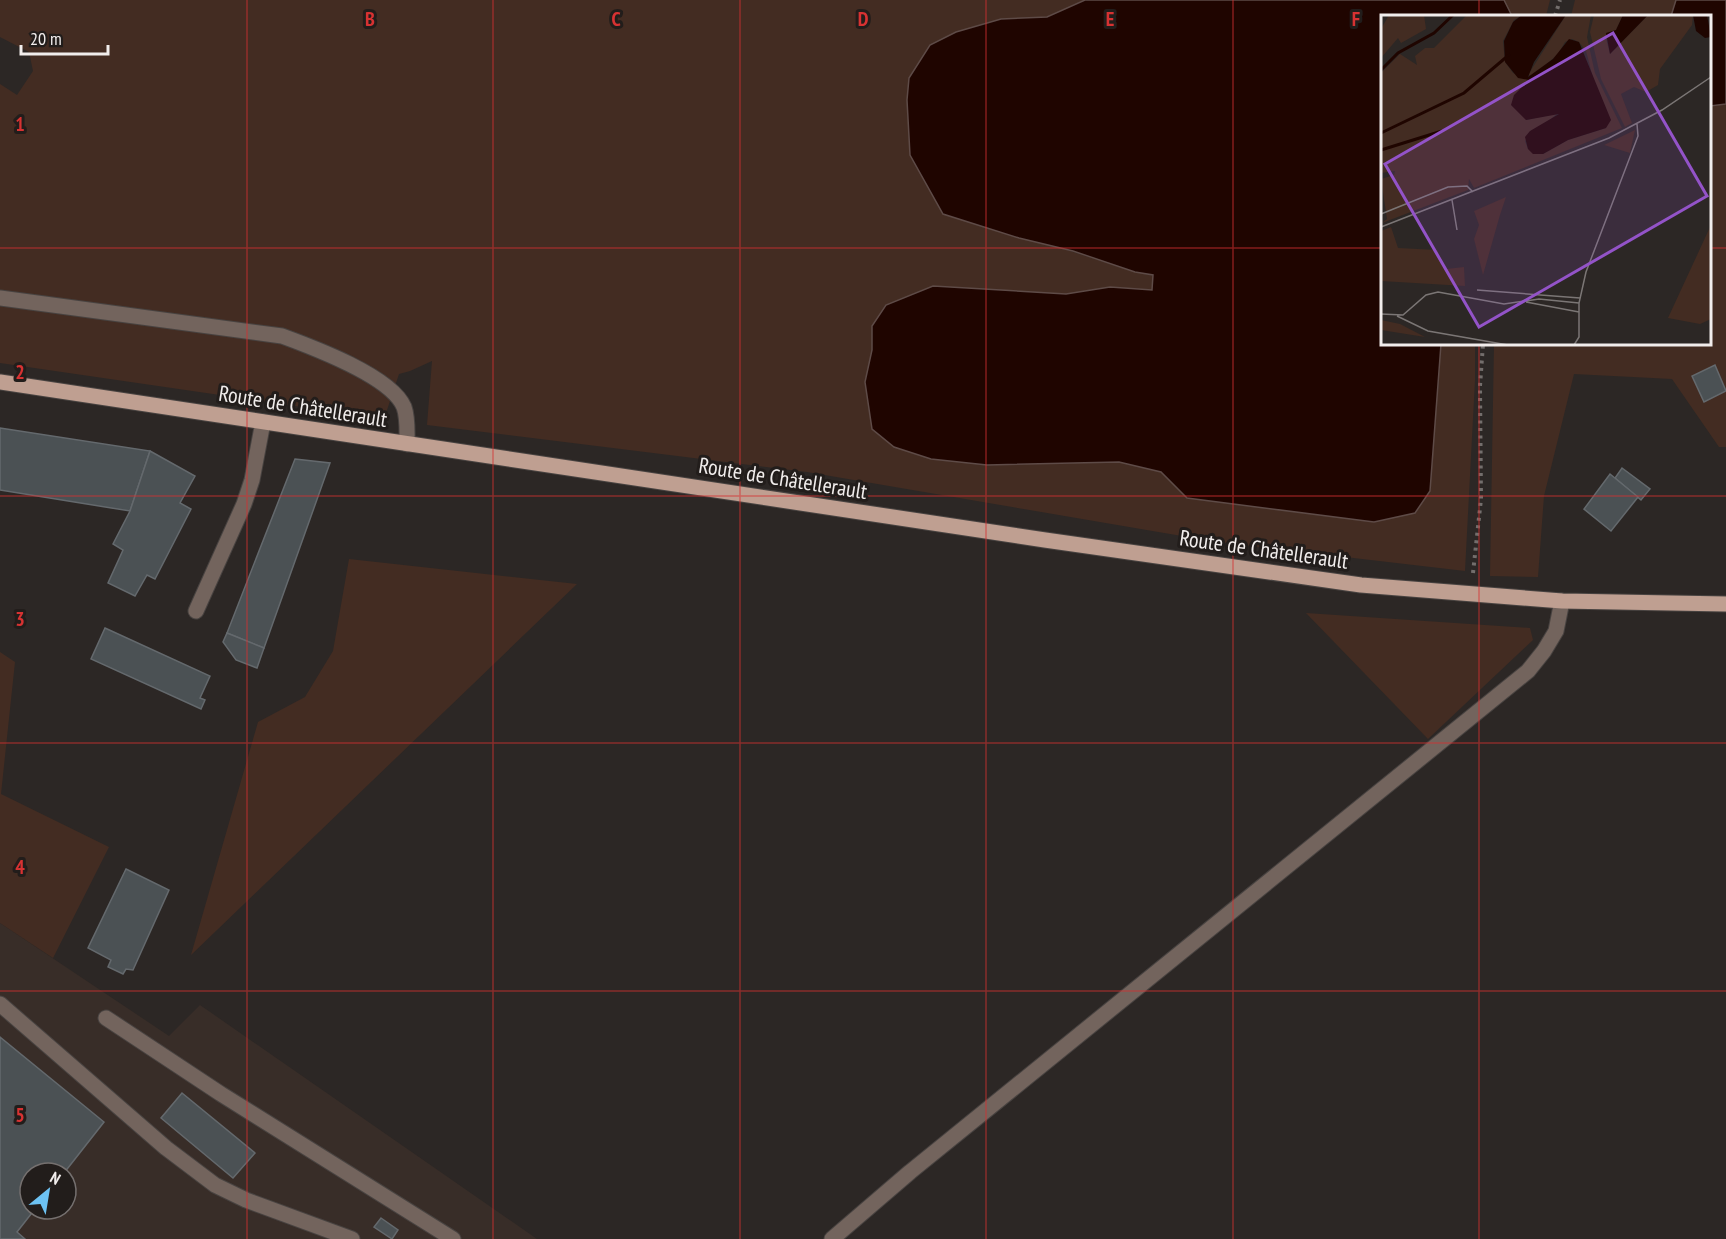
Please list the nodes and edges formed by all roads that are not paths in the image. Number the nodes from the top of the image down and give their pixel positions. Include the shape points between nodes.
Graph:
1 (0, 298) edge
2 (0, 382) edge
3 (263, 422) junction
4 (407, 444) junction
5 (1562, 601) junction
6 (1726, 604) edge
7 (196, 611) dead end
8 (0, 1004) edge
9 (106, 1018) dead end
10 (319, 1227) junction
11 (333, 1239) edge
12 (352, 1239) edge
13 (453, 1239) edge
14 (832, 1239) edge

1 - 4 street via 282,336 324,351 395,395 404,407
2 - 3 main road, Route de Châtellerault
3 - 4 main road, Route de Châtellerault
3 - 7 street via 244,504
4 - 5 main road, Route de Châtellerault via 1337,582
5 - 6 main road, Route de Châtellerault
5 - 14 street via 1556,631 1528,671
8 - 10 street via 166,1148 215,1185
9 - 13 street
10 - 11 street
10 - 12 street

